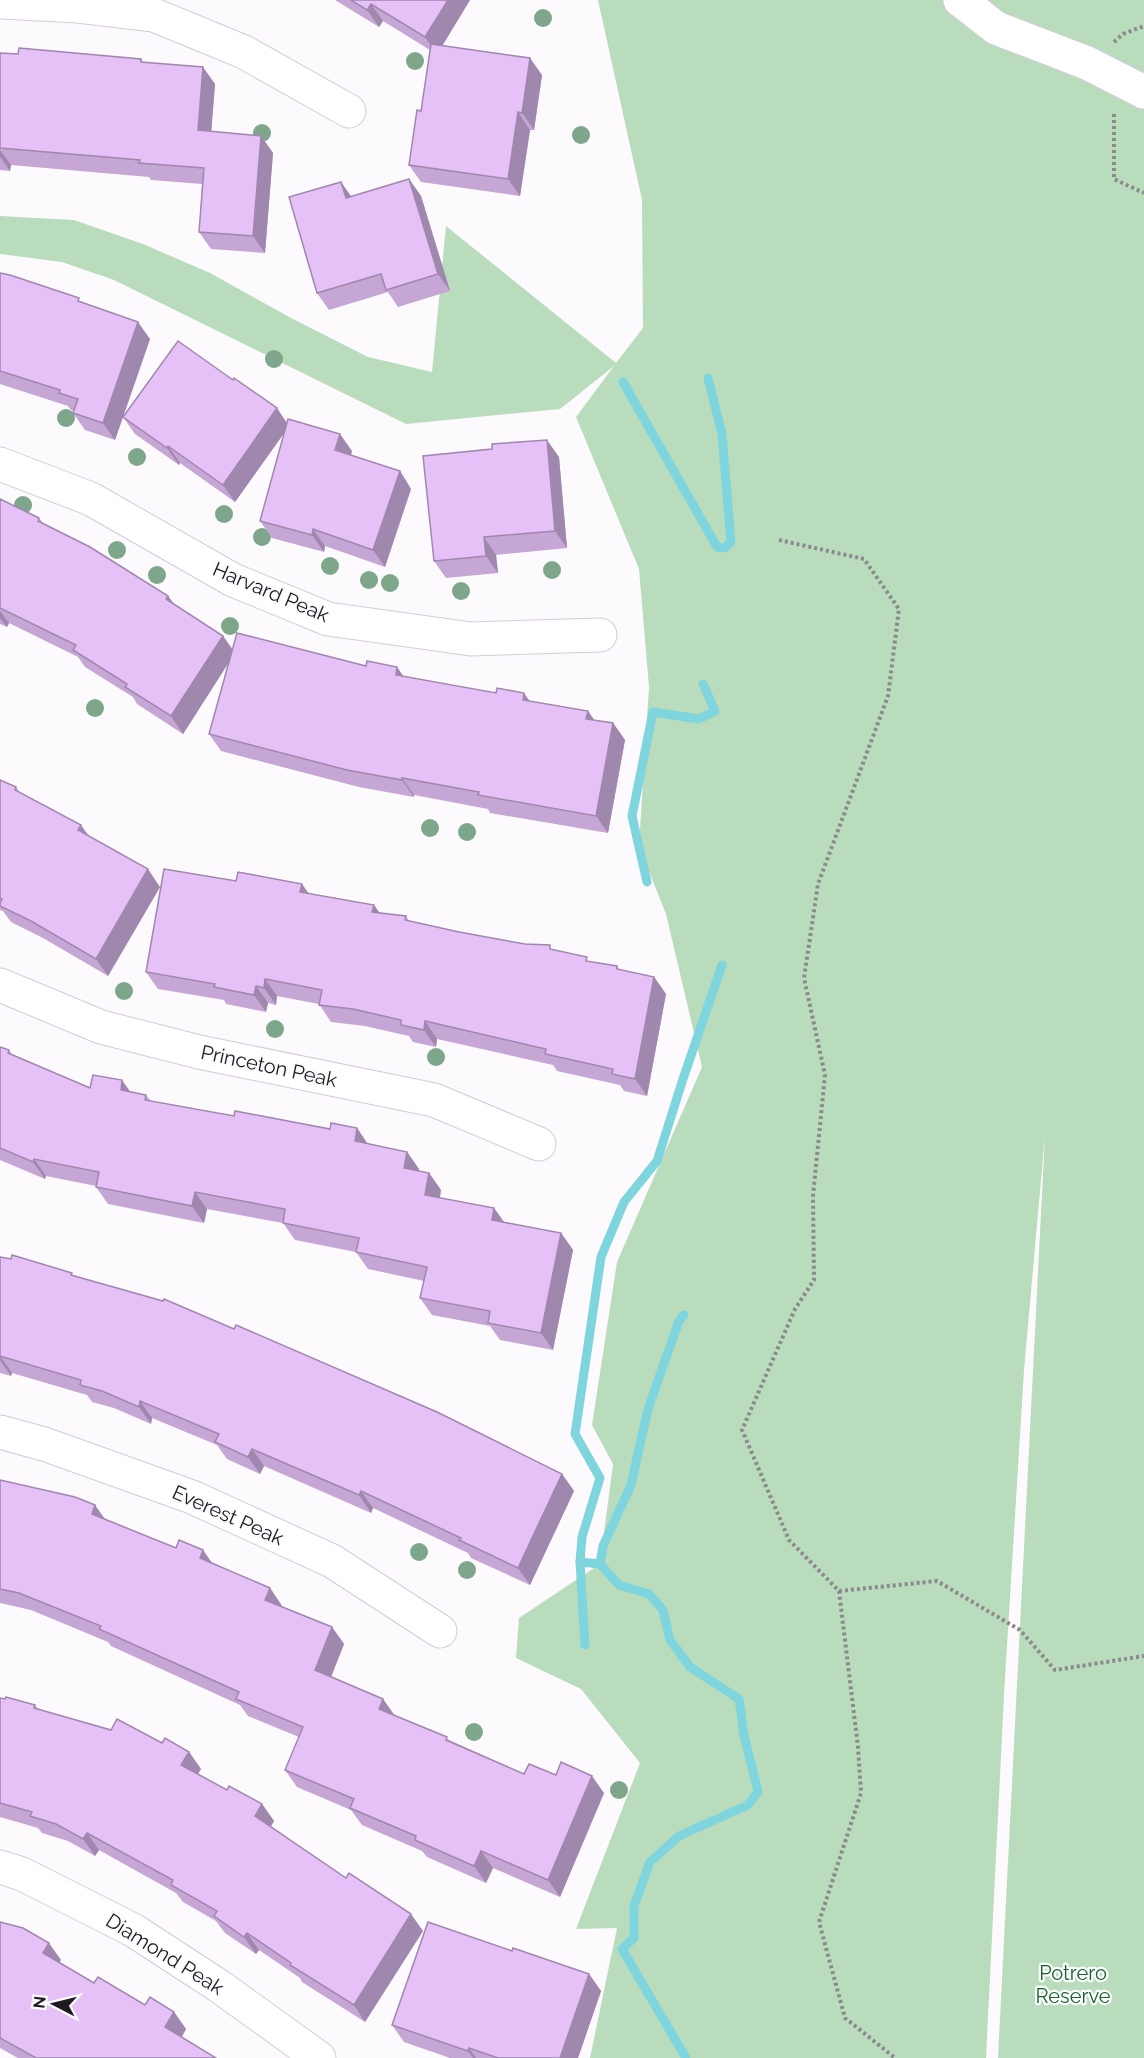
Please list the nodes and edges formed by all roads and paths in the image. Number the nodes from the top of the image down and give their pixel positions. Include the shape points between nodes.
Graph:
1 (960, 0) edge
2 (0, 2) edge
3 (1144, 92) edge
4 (1110, 108) dead end
5 (349, 111) dead end
6 (1144, 194) edge
7 (0, 464) edge
8 (779, 540) dead end
9 (600, 635) dead end
10 (0, 985) edge
11 (539, 1144) dead end
12 (0, 1432) edge
13 (839, 1591) junction
14 (440, 1631) dead end
15 (1144, 1656) edge
16 (0, 1867) edge
17 (319, 2058) edge
18 (895, 2058) edge

1 - 3 street via 996,28 1087,63
2 - 5 street via 154,15 244,52
4 - 6 path via 1115,117 1114,179
7 - 9 street, Harvard Peak via 91,499 233,580 328,619 471,639
8 - 13 path via 864,559 899,609 888,696 818,884 804,978 825,1075 813,1196 814,1280 795,1309 742,1430 789,1540
10 - 11 street, Princeton Peak via 100,1027 199,1052 434,1100
12 - 14 street, Everest Peak via 192,1497 332,1561
13 - 15 path via 937,1581 1020,1630 1055,1670
13 - 18 path via 861,1793 819,1922 845,2018
16 - 17 street, Diamond Peak via 22,1874 133,1930

